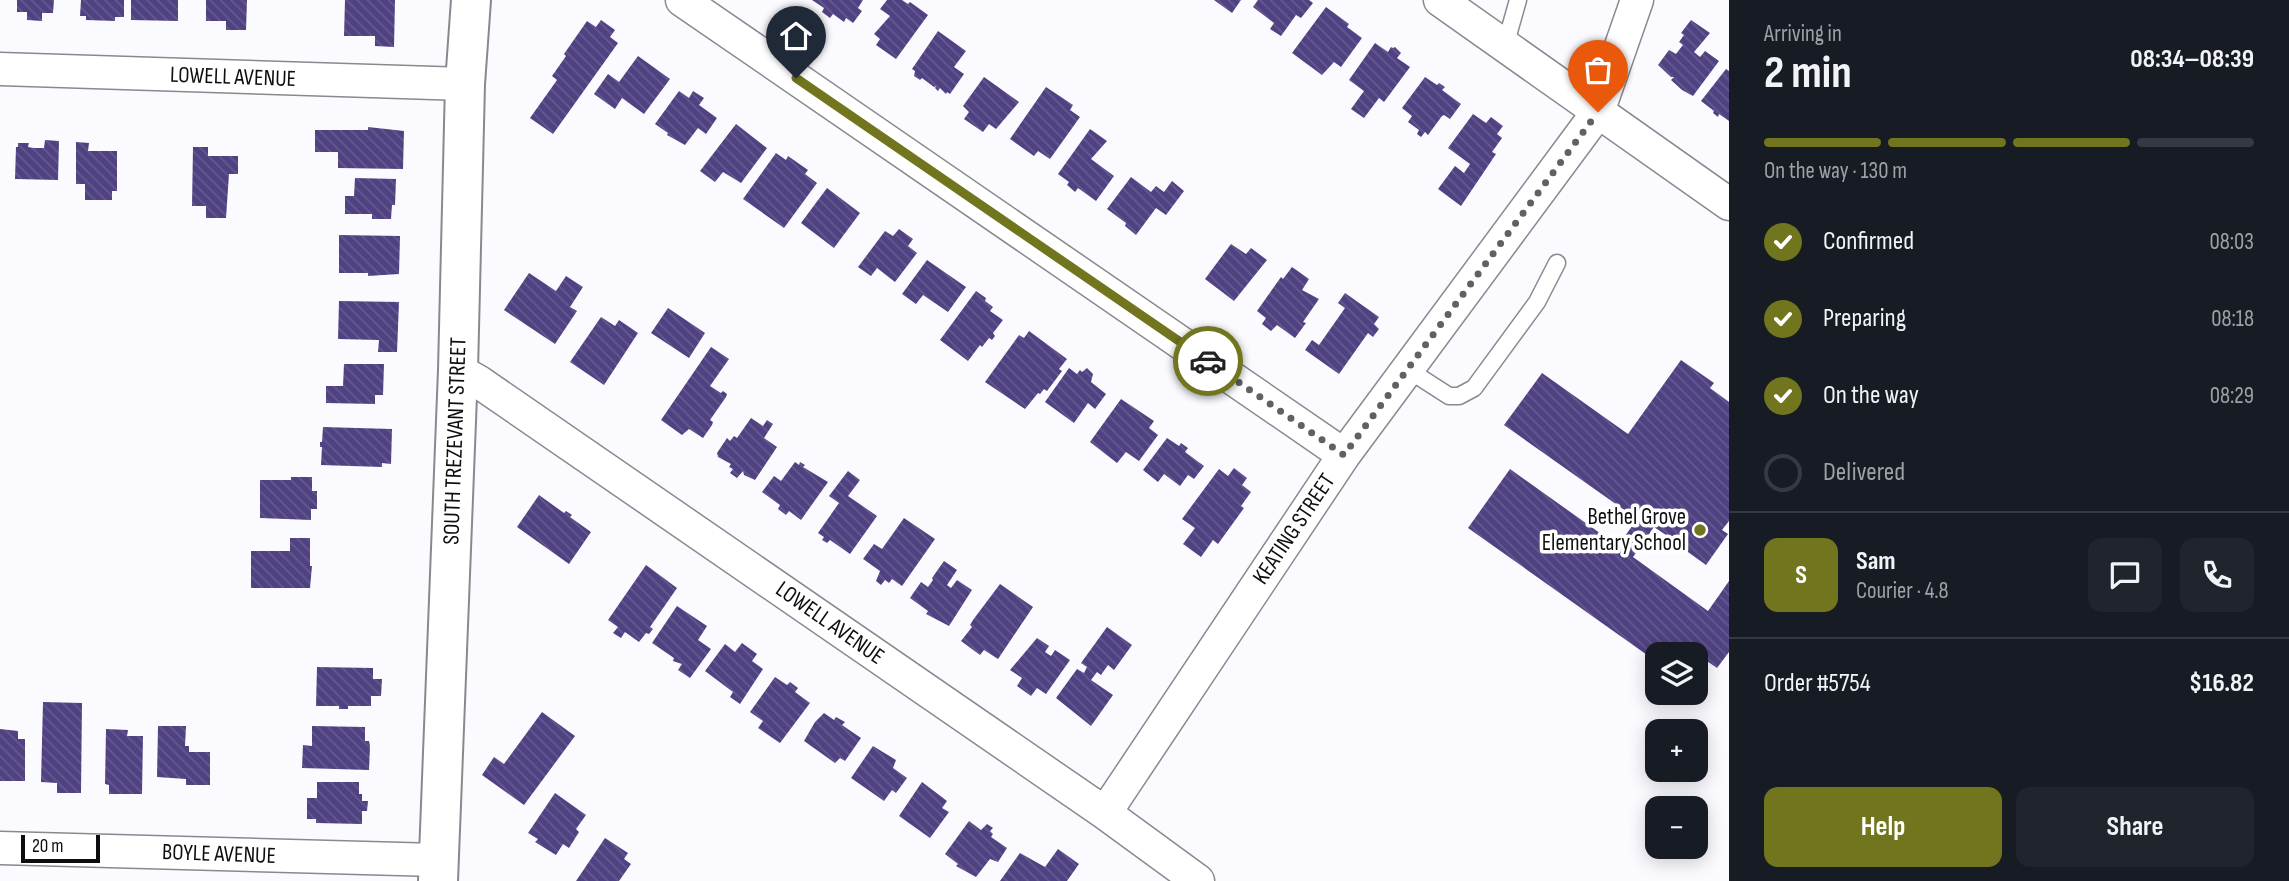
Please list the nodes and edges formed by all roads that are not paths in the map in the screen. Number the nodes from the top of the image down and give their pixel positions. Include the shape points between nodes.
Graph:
1 (471, 0) edge
2 (682, 0) edge
3 (1440, 0) edge
4 (1518, 0) edge
5 (1637, 0) edge
6 (1505, 46) junction
7 (0, 69) edge
8 (465, 84) junction
9 (1598, 112) junction
10 (1729, 204) edge
11 (1557, 263) dead end
12 (1408, 369) junction
13 (458, 370) junction
14 (1344, 455) junction
15 (1105, 813) junction
16 (0, 848) edge
17 (437, 870) edge
18 (1198, 881) edge

1 - 8 street, SOUTH TREZEVANT STREET
2 - 14 street
3 - 6 street
4 - 6 lane
5 - 9 street, KEATING STREET
6 - 9 street
7 - 8 street, LOWELL AVENUE
8 - 13 street, SOUTH TREZEVANT STREET
9 - 10 street
9 - 12 street, KEATING STREET
11 - 12 lane via 1537,302 1474,387 1460,396 1449,396
12 - 14 street, KEATING STREET
13 - 15 street, LOWELL AVENUE
13 - 17 street, SOUTH TREZEVANT STREET
14 - 15 street, KEATING STREET
15 - 18 street, LOWELL AVENUE
16 - 17 street, BOYLE AVENUE

